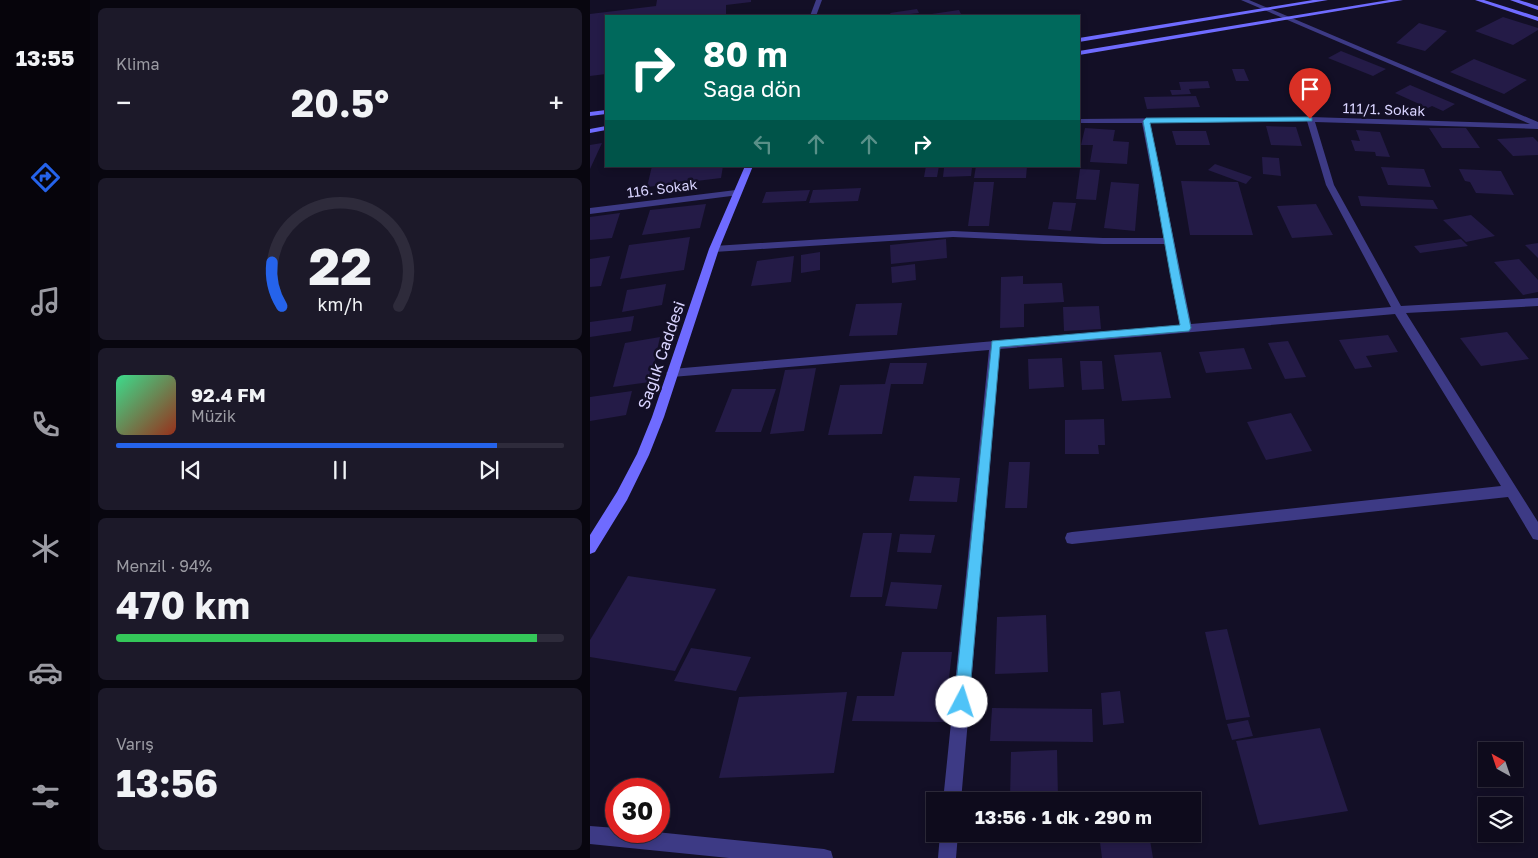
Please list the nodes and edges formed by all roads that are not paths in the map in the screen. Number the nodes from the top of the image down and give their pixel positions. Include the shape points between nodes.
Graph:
1 (820, 0) edge
2 (1244, 0) edge
3 (1325, 0) edge
4 (1400, 0) edge
5 (1478, 0) edge
6 (1513, 0) edge
7 (1538, 8) edge
8 (1266, 9) junction
9 (813, 15) edge
10 (1288, 18) junction
11 (1538, 19) edge
12 (1080, 40) edge
13 (1080, 53) edge
14 (605, 112) edge
15 (590, 114) edge
16 (1310, 119) junction
17 (1080, 121) edge
18 (1146, 121) junction
19 (1538, 126) edge
20 (605, 128) edge
21 (590, 130) edge
22 (749, 167) edge
23 (736, 193) junction
24 (590, 211) edge
25 (1168, 241) junction
26 (714, 249) junction
27 (1538, 302) edge
28 (1398, 310) junction
29 (1186, 328) junction
30 (996, 344) junction
31 (672, 373) junction
32 (1511, 491) junction
33 (1538, 534) edge
34 (1072, 538) dead end
35 (591, 543) edge
36 (953, 792) edge
37 (590, 835) edge
38 (948, 842) edge
39 (824, 858) edge
40 (947, 858) edge

1 - 9 street
2 - 8 street
3 - 8 street
4 - 10 street
5 - 11 street
6 - 7 street
8 - 10 street
8 - 12 street
10 - 13 street
10 - 19 street
14 - 15 street
16 - 18 street, 111/1. Sokak
16 - 19 street, 111/1. Sokak
16 - 28 street via 1330,185
17 - 18 street, 111/1. Sokak
18 - 25 street
20 - 21 street
22 - 23 street, Sağlık Caddesi
23 - 24 street, 116. Sokak
23 - 26 street, Sağlık Caddesi
25 - 26 street via 953,234
25 - 29 street
26 - 31 street, Sağlık Caddesi
27 - 28 street
28 - 29 street
28 - 32 street
29 - 30 street
30 - 31 street
30 - 36 street
31 - 35 street, Sağlık Caddesi via 642,455 622,496
32 - 33 street
32 - 34 street
37 - 39 street
38 - 40 street

